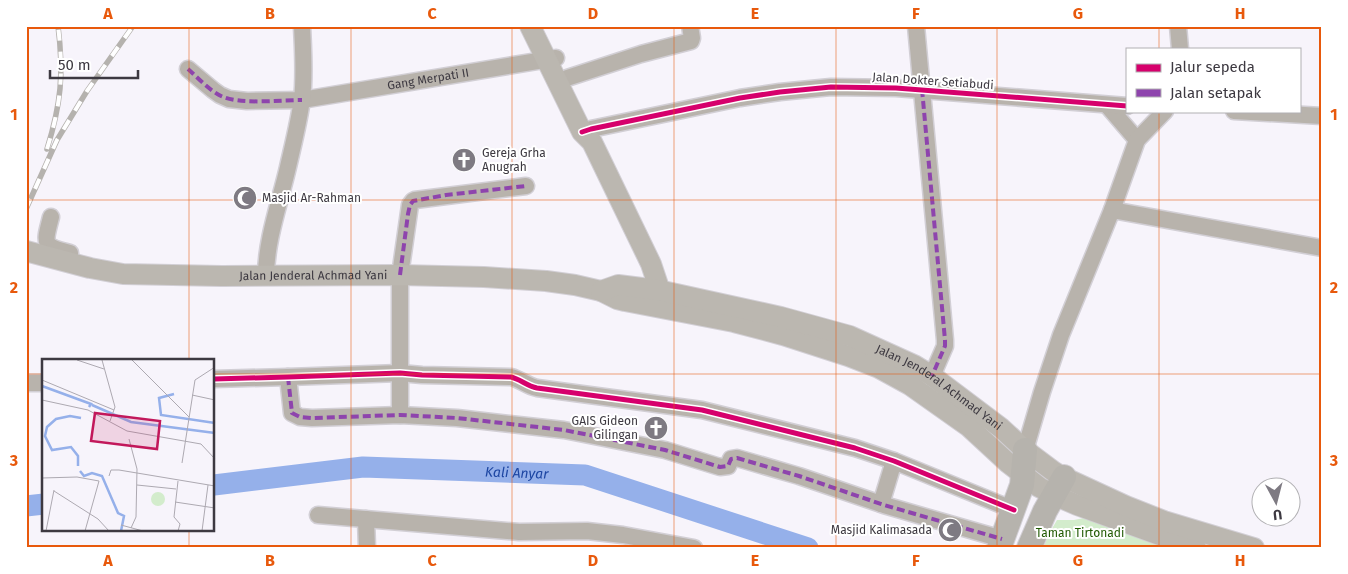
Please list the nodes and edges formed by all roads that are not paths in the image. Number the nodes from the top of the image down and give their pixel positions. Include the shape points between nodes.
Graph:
1 (302, 26) edge
2 (530, 26) edge
3 (541, 26) edge
4 (690, 26) edge
5 (916, 26) edge
6 (1178, 26) edge
7 (1180, 48) edge
8 (551, 59) junction
9 (188, 69) dead end
10 (567, 78) junction
11 (922, 89) junction
12 (302, 100) junction
13 (1106, 105) junction
14 (1126, 106) edge
15 (1164, 112) edge
16 (1252, 112) edge
17 (1322, 116) edge
18 (588, 134) junction
19 (1137, 140) junction
20 (526, 186) dead end
21 (1112, 210) junction
22 (51, 217) dead end
23 (1322, 248) edge
24 (26, 251) edge
25 (123, 274) junction
26 (400, 275) junction
27 (266, 276) junction
28 (659, 300) junction
29 (400, 373) junction
30 (932, 376) junction
31 (288, 377) junction
32 (215, 379) edge
33 (26, 383) edge
34 (42, 383) edge
35 (400, 415) junction
36 (1001, 428) junction
37 (988, 444) junction
38 (1025, 450) junction
39 (894, 461) junction
40 (1023, 476) junction
41 (1059, 486) junction
42 (881, 504) junction
43 (1014, 510) junction
44 (318, 515) dead end
45 (366, 519) junction
46 (1000, 544) edge
47 (367, 548) edge
48 (694, 548) edge
49 (1028, 548) edge
50 (1196, 548) edge
51 (1254, 548) edge

1 - 12 street
2 - 8 main road
3 - 8 main road
4 - 10 street via 691,41
5 - 11 street
6 - 7 street
8 - 10 main road
8 - 12 street, Gang Merpati II
8 - 18 main road
9 - 12 street, Gang Merpati II via 220,96 229,99
10 - 18 main road via 586,115
11 - 13 street, Jalan Dokter Setiabudi
11 - 18 street, Jalan Dokter Setiabudi via 831,87 780,92 740,98
11 - 30 street via 946,340
12 - 27 street via 266,262
13 - 14 street, Jalan Dokter Setiabudi
13 - 19 street
15 - 19 street
16 - 17 street
18 - 28 main road via 651,264
19 - 21 street
20 - 26 street via 413,201 408,214
21 - 23 street
21 - 38 street via 1062,335
22 - 25 street via 46,238 52,248 108,264
24 - 25 main road, Jalan Jenderal Achmad Yani
25 - 27 main road, Jalan Jenderal Achmad Yani
26 - 27 main road, Jalan Jenderal Achmad Yani
26 - 28 main road, Jalan Jenderal Achmad Yani via 546,281 601,291 617,299
26 - 29 street
28 - 30 main road, Jalan Jenderal Achmad Yani via 781,317 850,336
28 - 37 main road, Jalan Jenderal Achmad Yani via 775,333 879,368 910,385
29 - 31 street
29 - 35 street
29 - 39 street via 511,377 537,388 702,410
30 - 36 main road, Jalan Jenderal Achmad Yani
31 - 32 street
31 - 35 street via 292,413 300,417
33 - 34 street
35 - 42 street via 564,430 665,450 720,467 729,466 731,459 741,459
36 - 37 main road
36 - 38 main road, Jalan Jenderal Achmad Yani
37 - 40 main road, Jalan Jenderal Achmad Yani
38 - 40 highway
38 - 41 main road, Jalan Jenderal Achmad Yani via 1053,471
39 - 42 street
39 - 43 street
40 - 41 main road, Jalan Jenderal Achmad Yani
40 - 43 highway
41 - 49 highway
41 - 50 main road, Jalan Jenderal Achmad Yani via 1077,505
41 - 51 main road, Jalan Jenderal Achmad Yani
42 - 46 street
43 - 46 highway
44 - 45 street
45 - 47 street
45 - 48 street via 519,532 586,531

